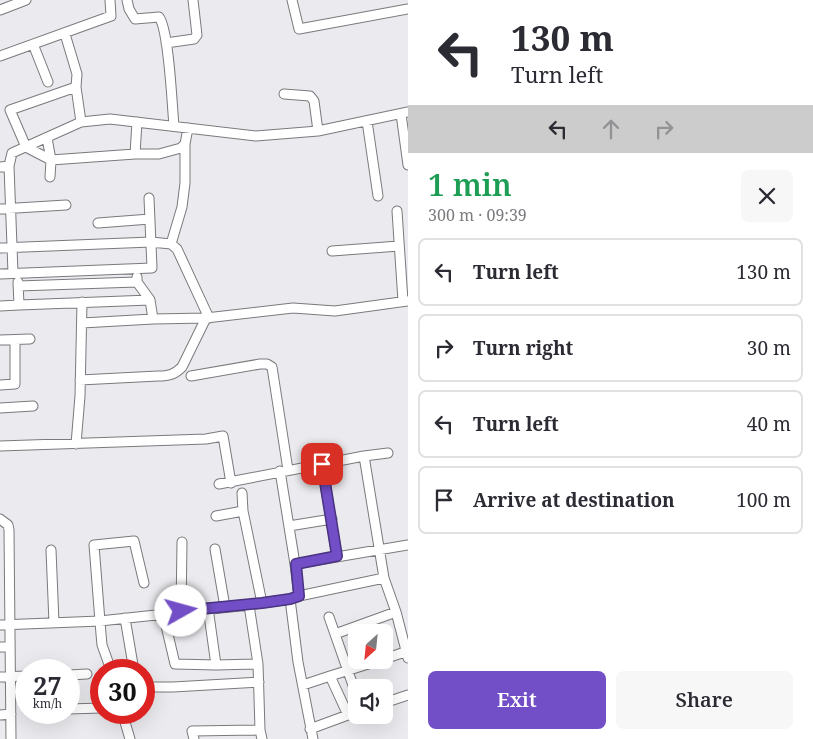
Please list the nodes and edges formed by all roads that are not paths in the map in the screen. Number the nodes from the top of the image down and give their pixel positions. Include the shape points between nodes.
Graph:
1 (23, 0) edge
2 (110, 0) edge
3 (127, 0) edge
4 (193, 0) edge
5 (292, 0) edge
6 (408, 9) edge
7 (0, 10) edge
8 (65, 34) junction
9 (166, 43) junction
10 (33, 44) junction
11 (0, 56) edge
12 (48, 82) dead end
13 (76, 87) junction
14 (284, 94) dead end
15 (404, 113) edge
16 (367, 121) junction
17 (81, 122) junction
18 (137, 122) junction
19 (174, 126) junction
20 (188, 128) junction
21 (318, 131) junction
22 (47, 138) junction
23 (185, 144) junction
24 (26, 147) junction
25 (135, 154) junction
26 (51, 160) junction
27 (408, 165) edge
28 (5, 167) edge
29 (50, 178) dead end
30 (378, 196) dead end
31 (149, 198) dead end
32 (66, 205) dead end
33 (11, 208) junction
34 (0, 209) edge
35 (397, 212) dead end
36 (150, 219) junction
37 (98, 223) dead end
38 (151, 242) junction
39 (171, 244) junction
40 (399, 246) junction
41 (0, 248) edge
42 (12, 248) junction
43 (332, 251) dead end
44 (136, 269) junction
45 (15, 273) junction
46 (0, 274) edge
47 (137, 282) junction
48 (18, 286) junction
49 (150, 300) junction
50 (405, 301) edge
51 (82, 302) junction
52 (19, 305) junction
53 (0, 306) edge
54 (208, 318) junction
55 (153, 319) junction
56 (82, 324) junction
57 (30, 339) dead end
58 (0, 340) edge
59 (15, 340) junction
60 (192, 376) dead end
61 (80, 380) junction
62 (0, 385) edge
63 (33, 406) dead end
64 (0, 408) edge
65 (76, 444) junction
66 (0, 446) edge
67 (388, 453) dead end
68 (364, 456) junction
69 (322, 464) junction
70 (284, 471) junction
71 (231, 483) junction
72 (219, 484) dead end
73 (242, 493) dead end
74 (243, 511) junction
75 (216, 516) dead end
76 (0, 519) edge
77 (332, 519) junction
78 (289, 526) junction
79 (182, 542) dead end
80 (408, 545) edge
81 (215, 549) dead end
82 (51, 550) dead end
83 (380, 551) junction
84 (337, 556) junction
85 (296, 564) junction
86 (384, 578) junction
87 (144, 583) dead end
88 (294, 597) junction
89 (262, 603) junction
90 (249, 605) junction
91 (225, 607) junction
92 (208, 608) junction
93 (181, 611) junction
94 (396, 612) junction
95 (163, 613) junction
96 (329, 617) dead end
97 (125, 618) junction
98 (100, 621) junction
99 (54, 623) junction
100 (0, 625) edge
101 (10, 626) junction
102 (335, 634) junction
103 (10, 647) junction
104 (0, 648) edge
105 (407, 655) edge
106 (393, 658) edge
107 (107, 659) edge
108 (132, 659) edge
109 (216, 664) junction
110 (258, 664) junction
111 (352, 669) edge
112 (349, 670) junction
113 (80, 674) edge
114 (87, 674) dead end
115 (12, 676) junction
116 (330, 676) junction
117 (0, 677) edge
118 (352, 679) edge
119 (259, 682) junction
120 (303, 685) junction
121 (155, 687) edge
122 (408, 695) edge
123 (393, 700) edge
124 (348, 706) edge
125 (11, 714) junction
126 (0, 715) edge
127 (348, 715) edge
128 (126, 724) edge
129 (310, 729) junction
130 (261, 734) edge
131 (202, 735) edge
132 (11, 739) edge
133 (130, 739) edge
134 (194, 739) edge
135 (313, 739) edge

1 - 7 street
2 - 8 street via 111,16
3 - 9 street via 135,19 159,17 163,22
4 - 9 street via 197,35 194,39
5 - 6 street via 299,29
8 - 10 street
8 - 13 street via 77,74
9 - 19 street
10 - 11 street
10 - 12 street
13 - 17 street
13 - 24 street via 10,110
14 - 21 street via 310,96 314,100
15 - 16 street
15 - 27 street
16 - 21 street
16 - 30 street
17 - 18 street via 110,119
17 - 22 street
18 - 19 street
18 - 25 street
19 - 20 street
20 - 21 street via 256,136
20 - 23 street
22 - 24 street
22 - 26 street
23 - 25 street via 173,152
23 - 39 street via 182,207
24 - 26 street
24 - 28 street via 12,153
25 - 26 street
26 - 29 street
28 - 33 street
31 - 36 street
32 - 33 street
33 - 34 street
33 - 42 street
35 - 40 street
36 - 37 street
36 - 38 street
38 - 39 street
38 - 42 street
38 - 44 street via 152,268
39 - 54 street via 177,249
40 - 43 street
40 - 50 street
41 - 42 street
42 - 45 street
44 - 45 street
44 - 47 street
45 - 46 street
45 - 48 street
47 - 48 street
47 - 49 street
48 - 52 street
49 - 51 street
49 - 55 street
50 - 54 street via 334,311 293,308
51 - 52 street
51 - 56 street
52 - 53 street
54 - 55 street
54 - 61 street via 177,373
55 - 56 street
56 - 61 street
57 - 59 street
58 - 59 street
59 - 62 street via 16,384
60 - 70 street via 260,364 272,367
61 - 65 street
63 - 64 street
65 - 66 street
65 - 71 street via 223,436
67 - 68 street
68 - 69 street
68 - 83 street
69 - 70 street
69 - 77 street
70 - 71 street
70 - 78 street
71 - 72 street
73 - 74 street
74 - 75 street
74 - 89 street
76 - 101 street via 9,530
77 - 78 street
77 - 84 street
78 - 85 street
79 - 93 street
80 - 83 street
81 - 91 street
82 - 99 street
83 - 84 street
83 - 86 street
84 - 85 street
85 - 88 street
86 - 88 street
86 - 94 street
87 - 98 street via 134,541 94,545
88 - 89 street
88 - 120 street
89 - 90 street
90 - 91 street
90 - 110 street
91 - 92 street
92 - 93 street
92 - 109 street
93 - 95 street
94 - 102 street
94 - 105 street
95 - 97 street
95 - 109 street via 175,664
96 - 102 street
97 - 98 street
97 - 108 street
98 - 99 street
98 - 107 street
99 - 101 street
100 - 101 street
101 - 103 street
102 - 112 street
103 - 104 street
103 - 115 street
105 - 106 street
109 - 110 street
110 - 119 street
111 - 112 street
112 - 116 street
112 - 118 street
113 - 114 street
115 - 117 street
115 - 125 street
116 - 120 street
116 - 124 street
119 - 121 street
119 - 130 street
120 - 129 street
122 - 123 street
125 - 126 street
125 - 132 street
127 - 129 street
128 - 133 street
129 - 135 street
130 - 131 street
131 - 134 street via 192,731

